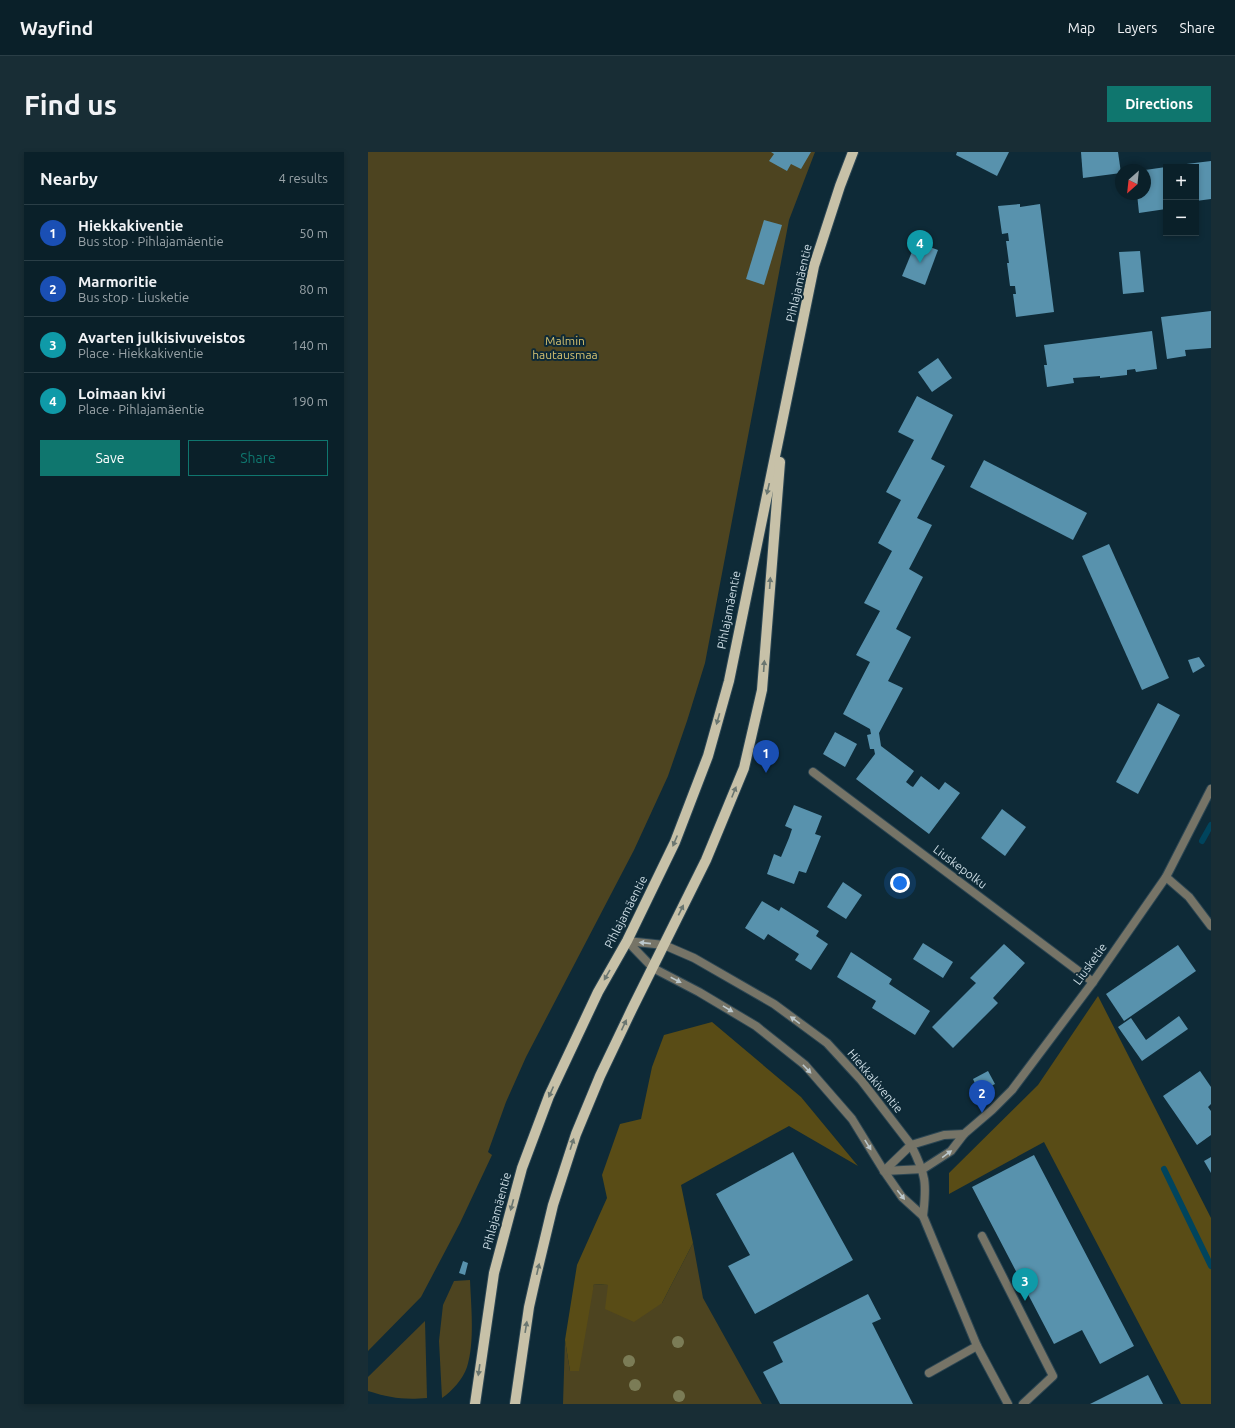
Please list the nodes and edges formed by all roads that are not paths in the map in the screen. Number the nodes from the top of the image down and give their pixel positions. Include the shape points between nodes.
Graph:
1 (853, 152) edge
2 (783, 424) junction
3 (813, 772) dead end
4 (1211, 789) edge
5 (1166, 877) junction
6 (1211, 926) edge
7 (627, 941) junction
8 (664, 945) junction
9 (653, 968) junction
10 (1093, 982) junction
11 (964, 1134) junction
12 (911, 1145) junction
13 (923, 1169) junction
14 (884, 1171) junction
15 (923, 1216) junction
16 (982, 1236) dead end
17 (977, 1346) junction
18 (929, 1373) dead end
19 (474, 1404) edge
20 (515, 1404) edge
21 (1008, 1404) edge
22 (1023, 1404) edge

1 - 2 main road, Pihlajamäentie via 814,266
2 -> 7 main road, Pihlajamäentie via 751,565 729,681 708,756 675,842
8 -> 2 main road, Pihlajamäentie via 706,860 744,768 762,690
3 - 10 street, Liuskepolku
4 - 5 street, Liusketie
5 - 6 street via 1189,897
5 - 10 street, Liusketie
8 -> 7 street, Hiekkakiventie
7 - 9 street, Hiekkakiventie
7 -> 19 main road, Pihlajamäentie via 598,992 549,1096 522,1168 494,1273
8 - 9 main road, Pihlajamäentie
12 -> 8 street, Hiekkakiventie via 878,1100 827,1043 774,1004 700,961
9 -> 14 street, Hiekkakiventie via 700,992 756,1026 805,1065 852,1119
20 -> 9 main road, Pihlajamäentie via 529,1307 553,1205 576,1134 603,1070
10 - 11 street, Liusketie via 1012,1090
11 - 12 street via 944,1135
13 -> 11 street, Liusketie via 951,1151
12 - 13 street, Hiekkakiventie
12 - 14 street
13 - 14 street, Liusketie
13 - 15 street, Hiekkakiventie via 926,1191
14 -> 15 street, Hiekkakiventie via 902,1197
15 - 17 street, Hiekkakiventie
16 - 22 street via 1053,1376
17 - 18 street
17 - 21 street, Hiekkakiventie

